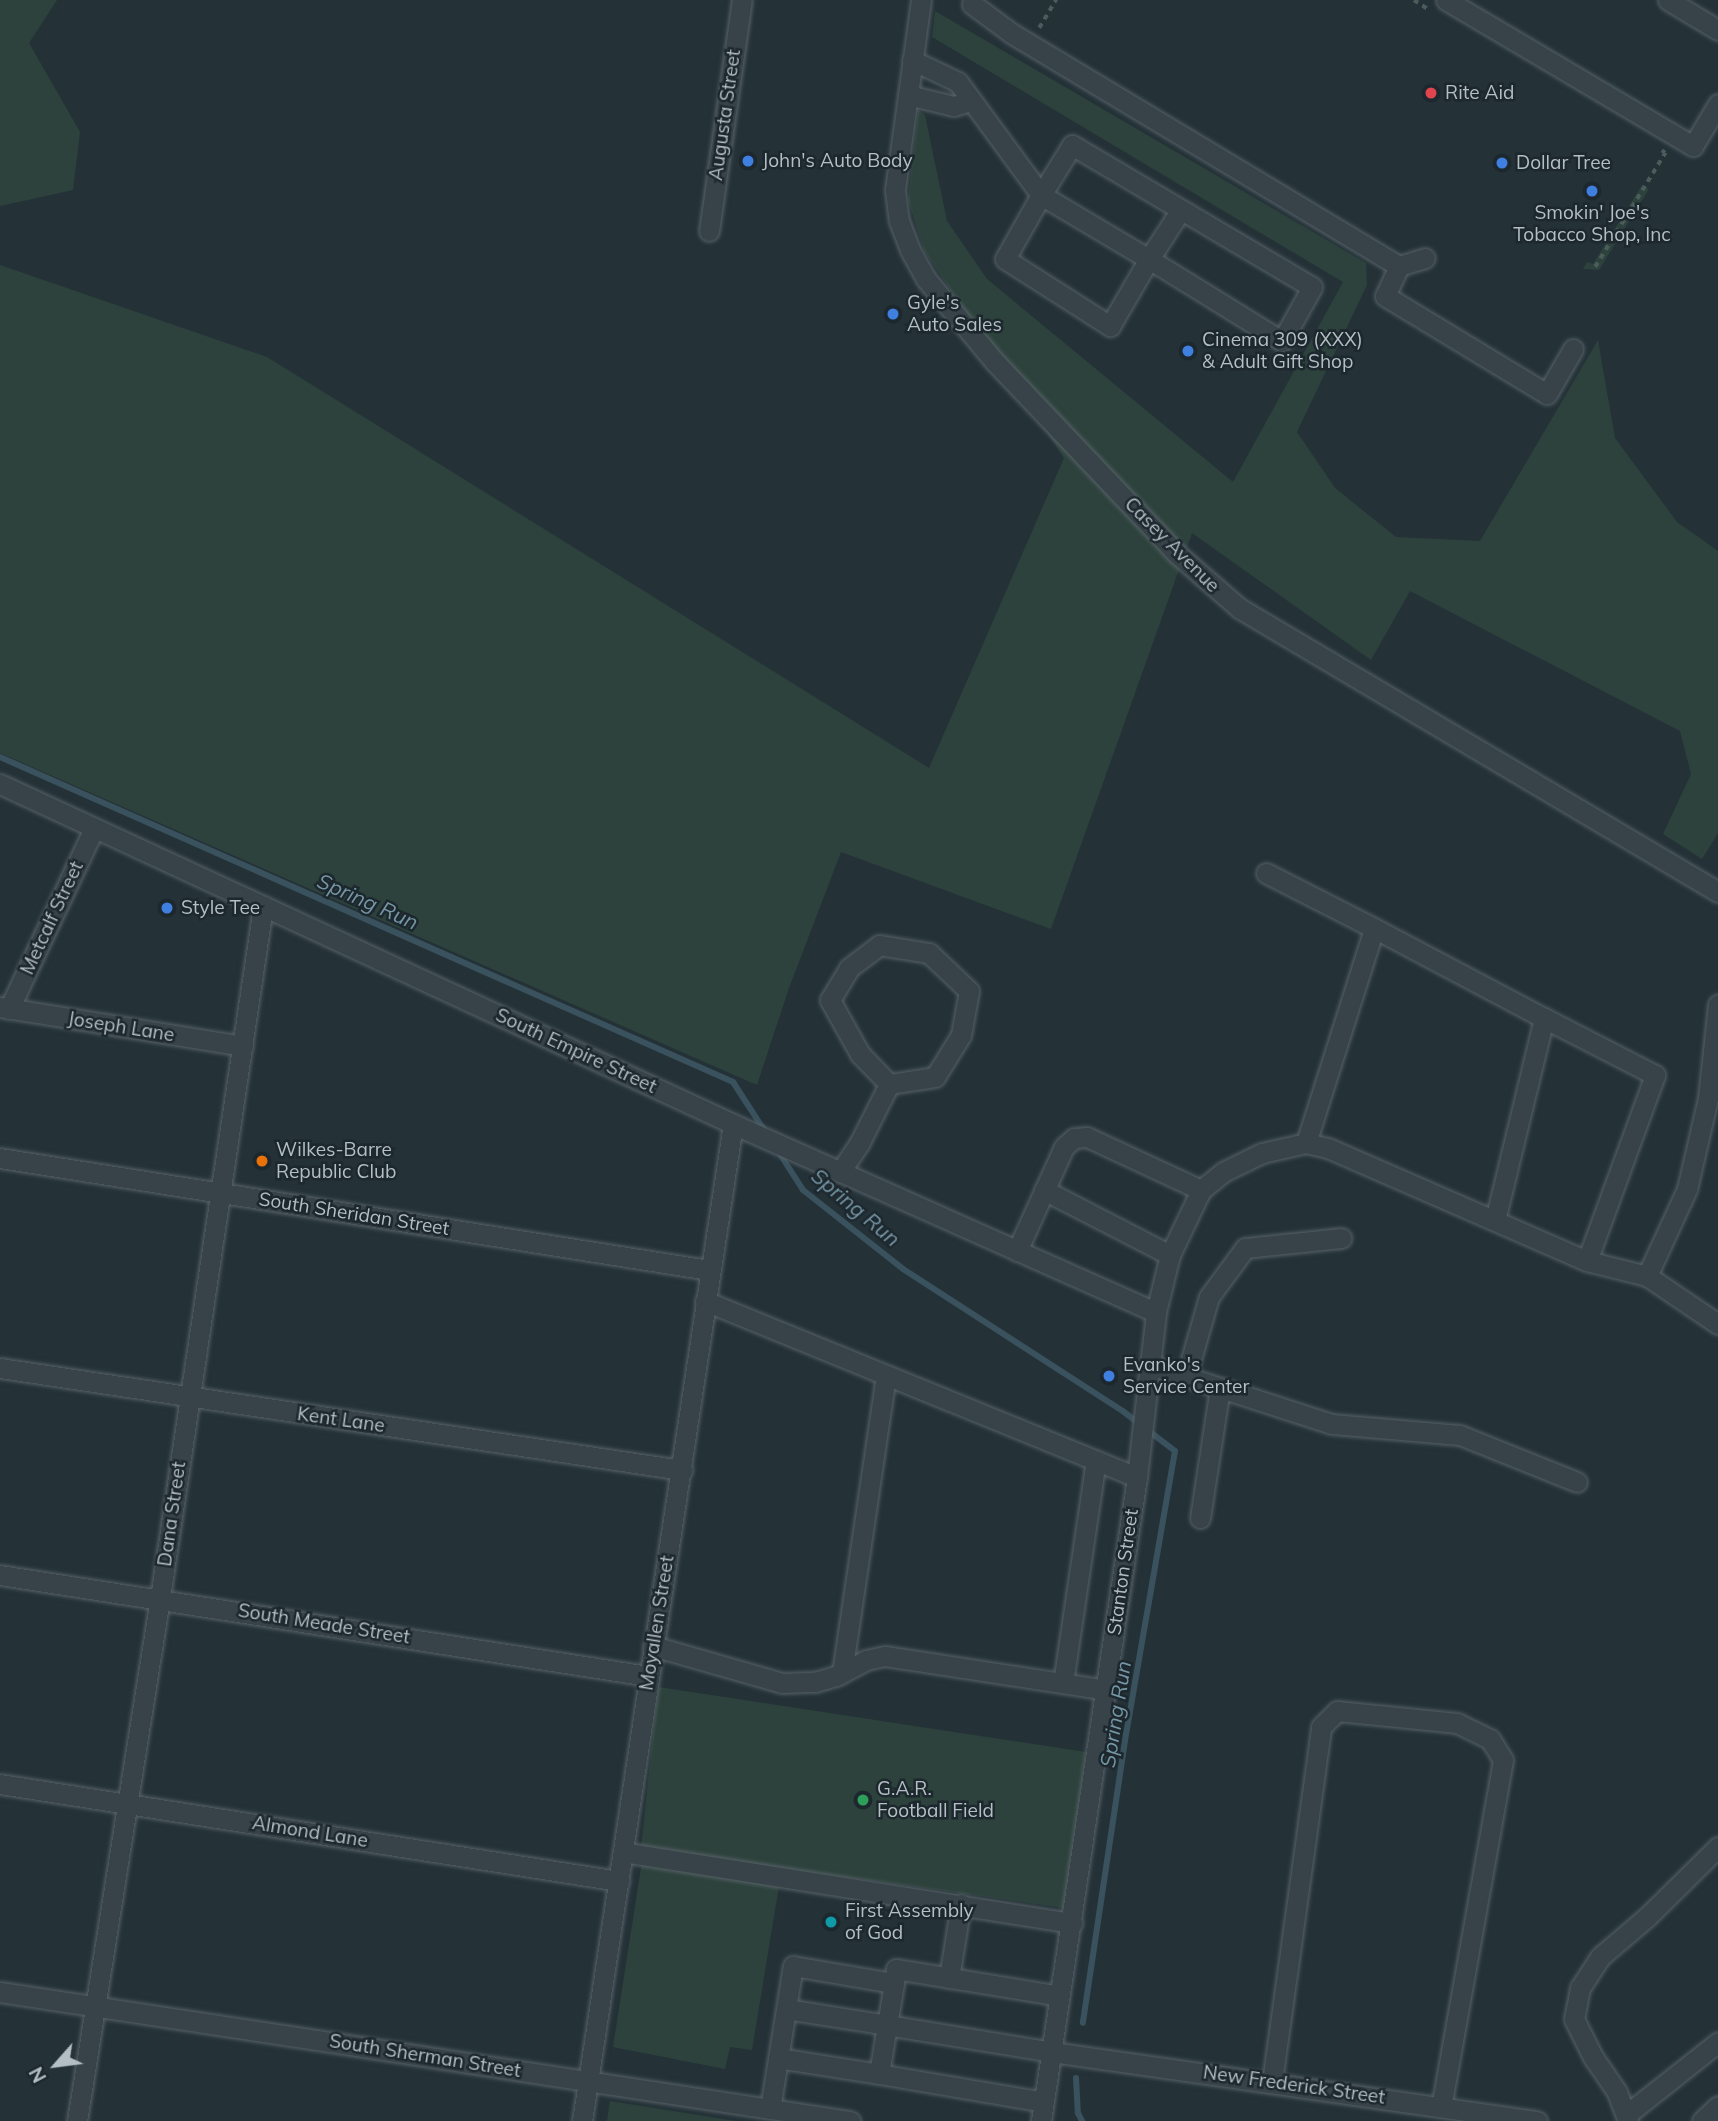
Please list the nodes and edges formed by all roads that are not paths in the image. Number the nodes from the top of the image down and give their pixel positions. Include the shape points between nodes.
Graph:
1 (741, 0) edge
2 (921, 0) edge
3 (1668, 0) edge
4 (972, 1) edge
5 (1442, 7) edge
6 (1718, 30) edge
7 (912, 60) junction
8 (908, 95) junction
9 (970, 100) junction
10 (1718, 104) edge
11 (1041, 195) junction
12 (1180, 211) junction
13 (709, 231) dead end
14 (1425, 258) dead end
15 (1149, 259) junction
16 (1399, 266) junction
17 (1573, 349) dead end
18 (0, 784) edge
19 (94, 828) junction
20 (1266, 873) dead end
21 (1715, 884) edge
22 (264, 906) junction
23 (1374, 928) junction
24 (5, 1008) edge
25 (1717, 1009) edge
26 (1544, 1018) junction
27 (243, 1046) junction
28 (889, 1084) junction
29 (733, 1124) junction
30 (1306, 1143) junction
31 (0, 1158) edge
32 (840, 1172) junction
33 (1201, 1190) junction
34 (1044, 1191) junction
35 (218, 1192) junction
36 (1495, 1220) junction
37 (1341, 1238) dead end
38 (1017, 1251) junction
39 (1170, 1255) junction
40 (1587, 1261) junction
41 (709, 1270) junction
42 (1647, 1276) junction
43 (705, 1301) junction
44 (1156, 1312) junction
45 (1718, 1324) edge
46 (1150, 1365) junction
47 (0, 1368) edge
48 (886, 1374) junction
49 (1186, 1377) junction
50 (1220, 1388) junction
51 (188, 1397) junction
52 (1096, 1460) junction
53 (682, 1470) junction
54 (1137, 1477) junction
55 (1577, 1482) dead end
56 (1200, 1518) dead end
57 (0, 1575) edge
58 (160, 1598) junction
59 (653, 1646) junction
60 (842, 1673) junction
61 (648, 1676) junction
62 (1063, 1683) junction
63 (1106, 1690) junction
64 (0, 1784) edge
65 (128, 1803) junction
66 (1718, 1847) edge
67 (623, 1853) junction
68 (619, 1881) junction
69 (961, 1904) junction
70 (1072, 1923) junction
71 (949, 1978) junction
72 (894, 1983) junction
73 (0, 1992) edge
74 (1060, 1996) junction
75 (93, 2006) junction
76 (786, 2009) junction
77 (887, 2025) junction
78 (1718, 2042) edge
79 (1052, 2052) junction
80 (778, 2058) junction
81 (879, 2074) junction
82 (588, 2080) junction
83 (1272, 2082) junction
84 (1718, 2106) edge
85 (1441, 2107) junction
86 (770, 2109) junction
87 (1043, 2111) edge
88 (1627, 2118) edge
89 (77, 2121) edge
90 (582, 2121) edge
91 (850, 2121) edge
92 (1537, 2121) edge
93 (1702, 2121) edge

1 - 13 street, Augusta Street
2 - 7 street, Casey Avenue
3 - 6 street
4 - 16 street via 1011,33
5 - 10 street via 1693,146
7 - 8 street, Casey Avenue
7 - 9 street via 958,82
8 - 9 street via 954,106
8 - 21 street, Casey Avenue via 895,190 909,250 926,279 994,361 1176,553 1212,587 1265,625
9 - 11 street
11 - 12 street via 1072,145
11 - 15 street
11 - 15 street via 1005,259 1110,326
12 - 15 street
12 - 15 street via 1312,287 1282,341
14 - 16 street
16 - 17 street via 1385,296 1547,394
18 - 19 street, South Empire Street
19 - 22 street, South Empire Street
19 - 24 street, Metcalf Street
20 - 23 street
22 - 27 street, Dana Street
22 - 29 street, South Empire Street
23 - 26 street
23 - 30 street
24 - 27 street, Joseph Lane
25 - 42 street via 1708,1098 1687,1188
26 - 36 street
26 - 40 street via 1655,1075
27 - 35 street, Dana Street
28 - 28 street via 860,1054 830,1000 849,968 879,945 929,953 969,991 961,1035 935,1077
28 - 32 street
29 - 32 street, South Empire Street
29 - 41 street, Moyallen Street
30 - 33 street via 1262,1153 1223,1172
30 - 36 street
31 - 35 street, South Sheridan Street
32 - 38 street, South Empire Street
33 - 34 street via 1087,1137 1074,1138 1064,1147
33 - 39 street, Stanton Street
34 - 38 street
34 - 39 street
35 - 41 street, South Sheridan Street
35 - 51 street, Dana Street
36 - 40 street
37 - 49 street via 1245,1248 1209,1297
38 - 44 street, South Empire Street
39 - 44 street, Stanton Street
40 - 42 street
41 - 43 street, Moyallen Street
42 - 45 street
43 - 48 street
43 - 53 street, Moyallen Street
44 - 46 street, Stanton Street
46 - 49 street
46 - 54 street, Stanton Street
47 - 51 street, Kent Lane
48 - 52 street
48 - 60 street
49 - 50 street
50 - 55 street via 1332,1424 1460,1435
50 - 56 street
51 - 53 street, Kent Lane
51 - 58 street, Dana Street
52 - 54 street
52 - 62 street
53 - 59 street, Moyallen Street
54 - 63 street, Stanton Street
57 - 58 street, South Meade Street
58 - 61 street, South Meade Street
58 - 65 street, Dana Street
59 - 60 street via 782,1683 815,1682
59 - 61 street, Moyallen Street
60 - 62 street via 885,1656
61 - 67 street, Moyallen Street
62 - 63 street
63 - 70 street, Stanton Street
64 - 65 street, Almond Lane
65 - 68 street, Almond Lane
65 - 75 street, Dana Street
66 - 88 street via 1600,1957 1580,1988 1574,2019
67 - 68 street, Moyallen Street
67 - 69 street
68 - 82 street, Moyallen Street
69 - 70 street
69 - 71 street
70 - 74 street, Stanton Street
71 - 72 street via 896,1969
71 - 74 street
72 - 76 street via 793,1966
72 - 77 street
73 - 75 street, South Sherman Street
74 - 79 street, Stanton Street
75 - 82 street, South Sherman Street
75 - 89 street, Dana Street
76 - 77 street, New Frederick Street
76 - 80 street
77 - 79 street, New Frederick Street
77 - 81 street
78 - 88 street
79 - 83 street, New Frederick Street
79 - 87 street, Stanton Street
80 - 81 street
80 - 86 street
81 - 87 street
82 - 86 street, South Sherman Street
82 - 90 street, Moyallen Street
83 - 85 street, New Frederick Street
83 - 85 street via 1321,1727 1337,1711 1457,1723 1490,1739 1503,1760
84 - 93 street
85 - 92 street, New Frederick Street
86 - 91 street, South Sherman Street

